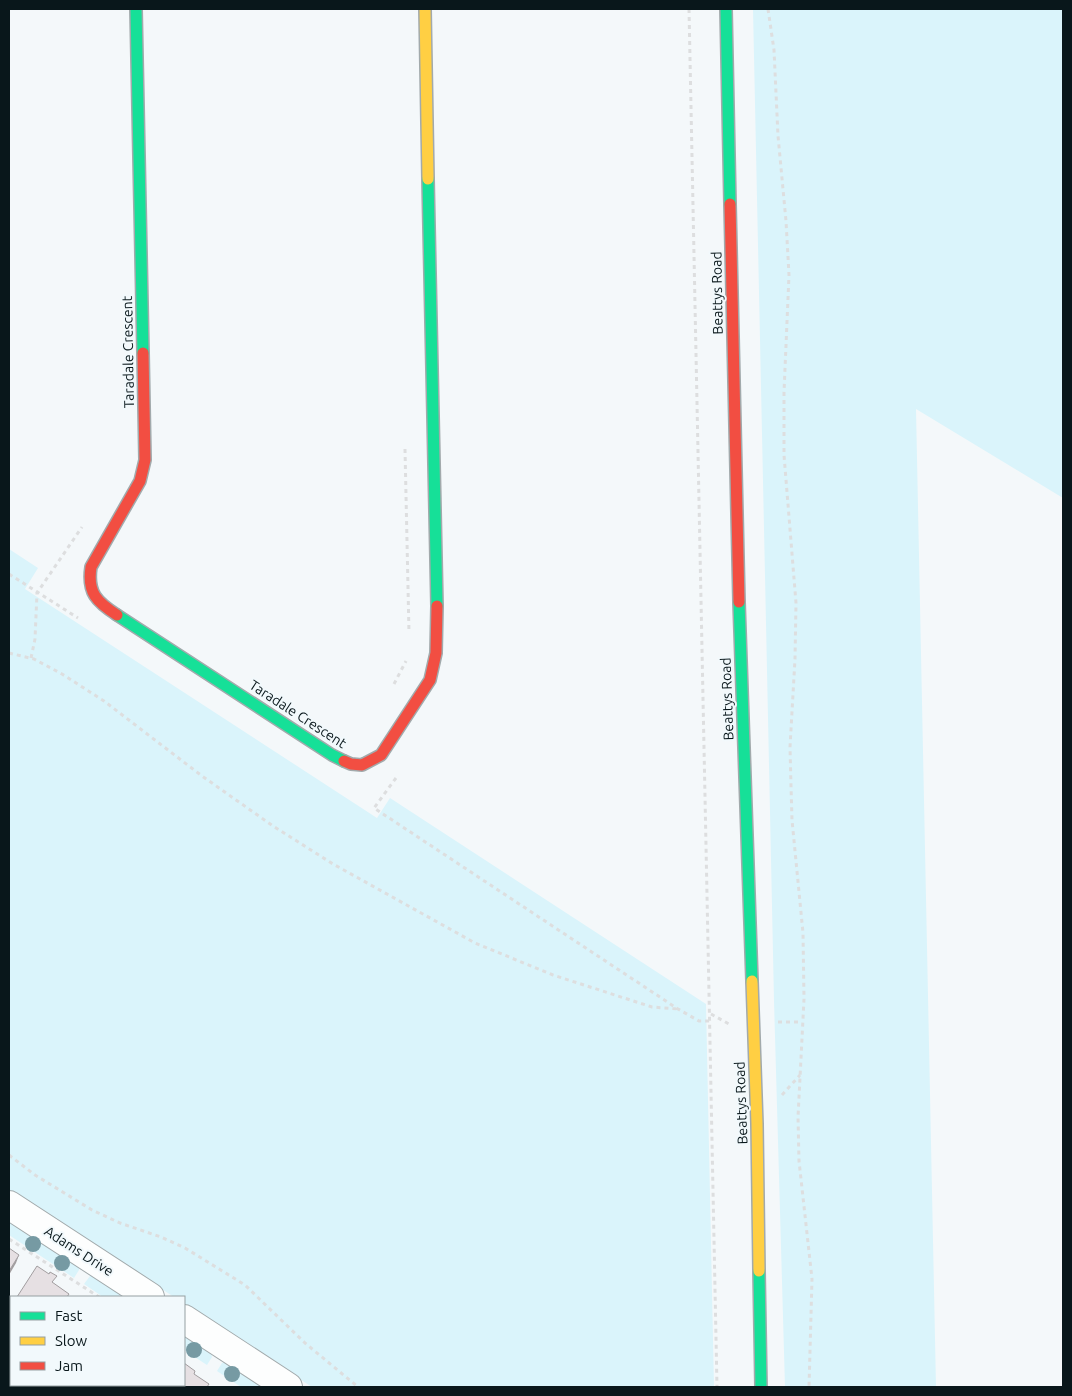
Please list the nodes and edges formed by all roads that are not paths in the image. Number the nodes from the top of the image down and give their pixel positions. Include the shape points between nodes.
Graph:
1 (136, 9) edge
2 (425, 9) edge
3 (726, 9) edge
4 (9, 1205) edge
5 (148, 1296) edge
6 (185, 1320) edge
7 (288, 1387) edge
8 (761, 1387) edge

1 - 2 street, Taradale Crescent via 145,460 140,481 91,567 90,588 107,608 332,755 358,767 381,756 430,680 436,653
3 - 8 street, Beattys Road via 740,677 757,1124
4 - 5 street, Adams Drive
6 - 7 street

